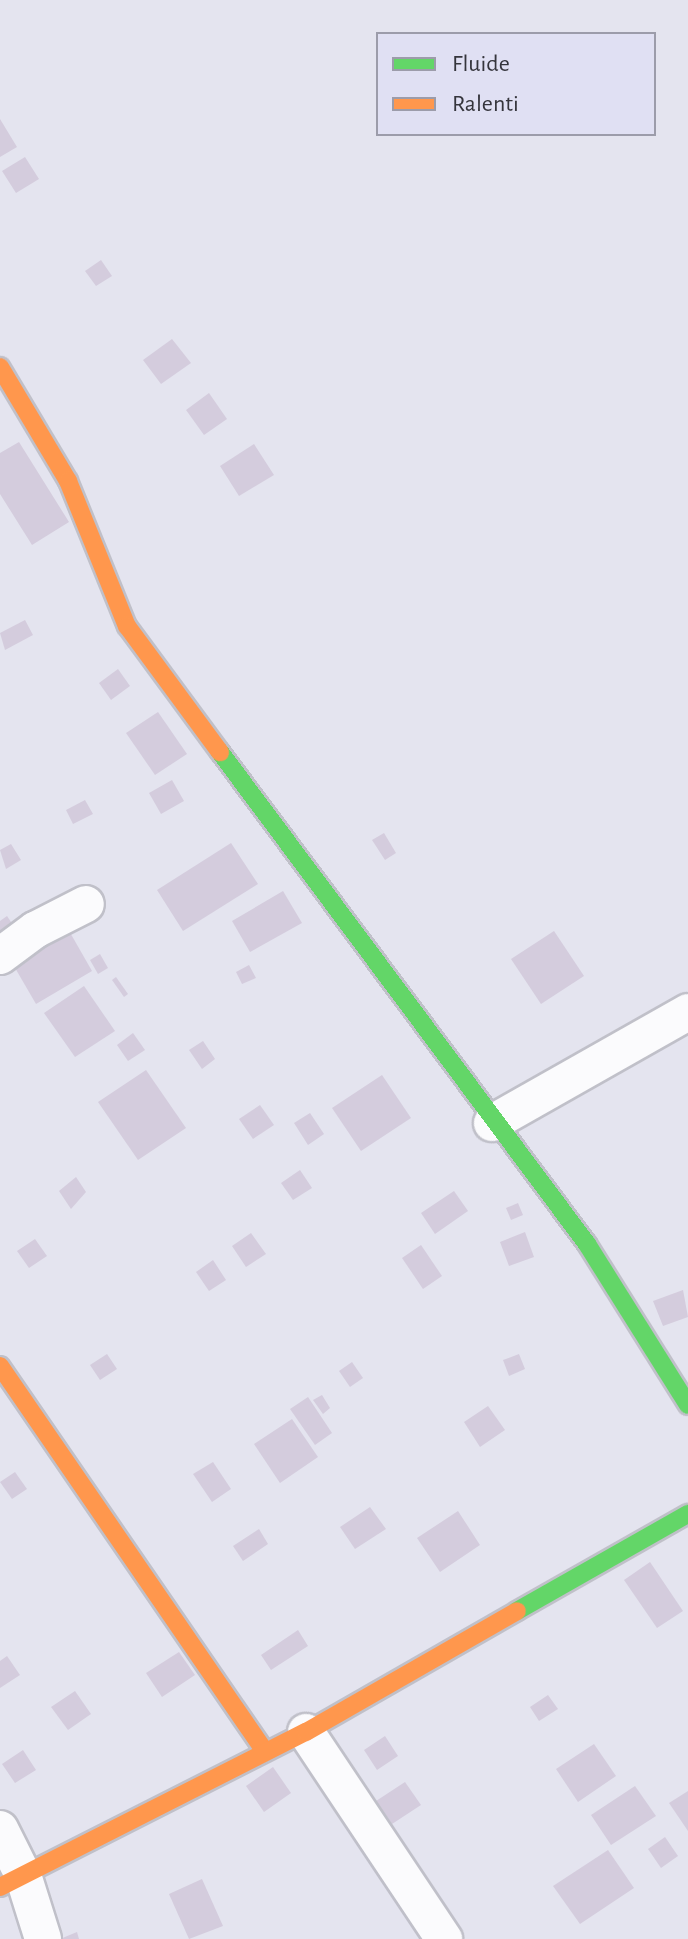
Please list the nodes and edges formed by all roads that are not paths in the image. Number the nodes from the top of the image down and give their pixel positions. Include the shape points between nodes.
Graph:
1 (0, 367) edge
2 (86, 904) dead end
3 (0, 956) edge
4 (688, 1012) edge
5 (492, 1123) junction
6 (0, 1366) edge
7 (688, 1405) edge
8 (688, 1514) edge
9 (306, 1732) junction
10 (265, 1752) junction
11 (0, 1829) edge
12 (11, 1881) edge
13 (43, 1939) edge
14 (444, 1939) edge

1 - 5 street via 68,481 127,626
2 - 3 street via 35,930
4 - 5 street
5 - 7 street via 587,1244
6 - 10 street
8 - 9 street
9 - 10 street
9 - 14 street
10 - 12 street
11 - 12 street
12 - 13 street

